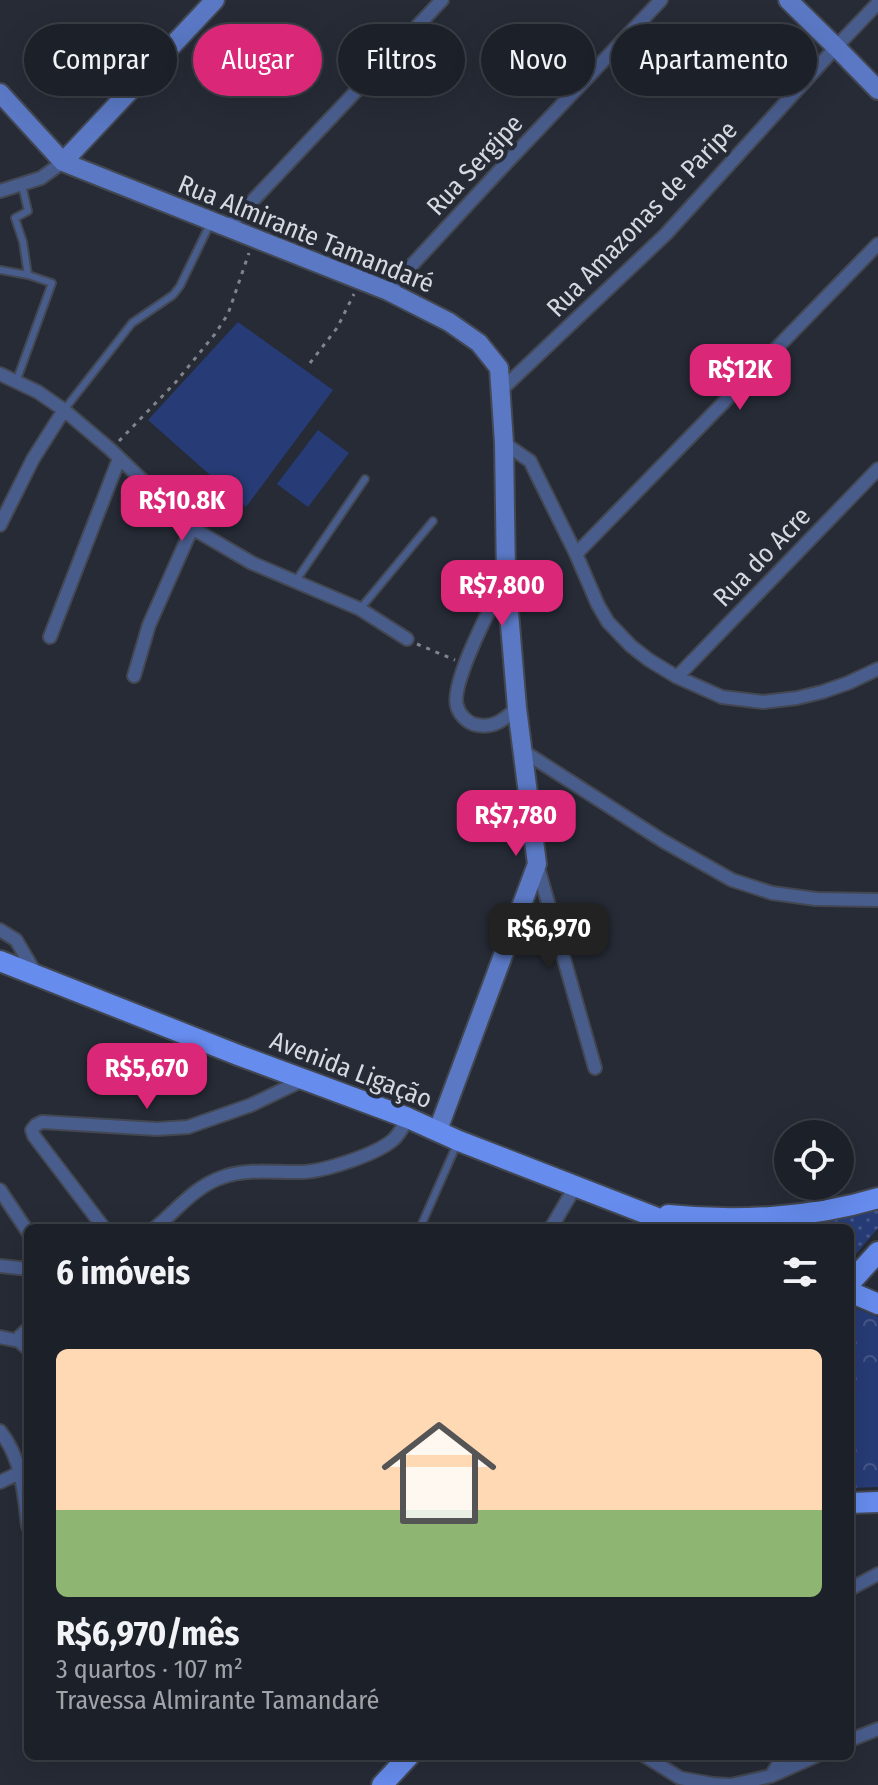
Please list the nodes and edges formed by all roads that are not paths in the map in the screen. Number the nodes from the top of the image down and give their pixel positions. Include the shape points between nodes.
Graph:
1 (215, 0) edge
2 (442, 0) edge
3 (661, 0) edge
4 (788, 0) edge
5 (878, 3) edge
6 (836, 47) junction
7 (878, 90) edge
8 (0, 93) edge
9 (63, 162) junction
10 (22, 185) junction
11 (0, 191) edge
12 (219, 225) junction
13 (878, 244) edge
14 (0, 270) edge
15 (28, 275) junction
16 (388, 291) junction
17 (0, 375) edge
18 (16, 382) junction
19 (499, 392) junction
20 (64, 410) junction
21 (504, 443) junction
22 (115, 454) junction
23 (878, 469) edge
24 (365, 479) dead end
25 (433, 521) dead end
26 (0, 525) edge
27 (192, 528) junction
28 (576, 554) junction
29 (506, 576) junction
30 (295, 582) junction
31 (360, 609) junction
32 (50, 637) dead end
33 (407, 639) road end
34 (878, 669) edge
35 (134, 676) dead end
36 (677, 677) junction
37 (517, 708) junction
38 (523, 751) junction
39 (537, 864) junction
40 (878, 900) edge
41 (0, 930) edge
42 (0, 961) edge
43 (36, 974) junction
44 (595, 1068) dead end
45 (303, 1080) junction
46 (408, 1118) junction
47 (438, 1130) junction
48 (459, 1141) junction
49 (575, 1187) junction
50 (0, 1190) edge
51 (878, 1198) edge
52 (4, 1202) edge
53 (644, 1213) junction
54 (101, 1224) edge
55 (159, 1224) edge
56 (422, 1224) edge
57 (553, 1224) edge
58 (657, 1224) edge
59 (673, 1224) edge
60 (24, 1227) edge
61 (878, 1252) edge
62 (0, 1266) edge
63 (24, 1269) edge
64 (854, 1279) edge
65 (854, 1294) edge
66 (876, 1303) edge
67 (24, 1333) edge
68 (0, 1337) edge
69 (16, 1340) junction
70 (24, 1346) edge
71 (0, 1431) edge
72 (21, 1472) junction
73 (0, 1482) edge
74 (24, 1495) edge
75 (878, 1502) edge
76 (854, 1503) edge
77 (878, 1574) edge
78 (854, 1587) edge
79 (878, 1729) edge
80 (854, 1738) edge
81 (406, 1760) edge
82 (649, 1760) edge
83 (781, 1760) edge
84 (807, 1760) edge
85 (771, 1776) junction
86 (667, 1778) edge
87 (386, 1784) edge

1 - 9 main road
2 - 12 street
3 - 16 street, Rua Sergipe
4 - 6 main road
5 - 6 street, Rua Amazonas de Paripe
6 - 7 main road
6 - 19 street, Rua Amazonas de Paripe via 666,234
8 - 9 main road, Rua Almirante Tamandaré
9 - 10 street
9 - 12 main road, Rua Almirante Tamandaré
10 - 11 street
10 - 15 lane via 28,211 15,218
12 - 16 main road, Rua Almirante Tamandaré
12 - 20 lane via 173,295 132,323
13 - 28 street
14 - 15 lane
15 - 18 lane via 52,283
16 - 19 main road, Rua Almirante Tamandaré via 479,343 499,368
17 - 18 street
18 - 20 street
19 - 21 main road, Rua Almirante Tamandaré
20 - 22 street
20 - 26 street
21 - 28 street via 530,461
21 - 29 main road, Rua Almirante Tamandaré
22 - 27 street
22 - 32 street
23 - 36 street, Rua do Acre
24 - 30 lane
25 - 31 lane
27 - 30 street
27 - 35 street via 149,625
28 - 36 street via 608,622 631,646
29 - 37 main road, Rua Almirante Tamandaré
29 - 37 street, Rua Almirante Tamandaré via 465,664 456,698 472,724 494,725
30 - 31 street
31 - 33 street
34 - 36 street via 822,692 763,702 722,697
37 - 38 main road, Rua Almirante Tamandaré
38 - 39 main road, Rua Almirante Tamandaré
38 - 40 street via 732,880 772,893
39 - 44 street
39 - 47 main road, Rua Almirante Tamandaré
41 - 43 street via 16,940
42 - 43 main road, Avenida Ligação
43 - 45 main road, Avenida Ligação
45 - 46 main road, Avenida Ligação
45 - 54 street via 188,1127 42,1122 33,1127 34,1136
46 - 47 main road, Avenida Ligação
46 - 55 street via 385,1146 332,1167 214,1180
47 - 48 main road, Avenida Ligação
48 - 49 main road, Avenida Ligação
48 - 56 lane
49 - 53 main road, Avenida Ligação
49 - 57 street
50 - 52 street
51 - 53 main road via 756,1217
52 - 60 street
53 - 58 main road
53 - 59 main road, Avenida Ligação
61 - 64 main road
62 - 63 street
65 - 66 main road
67 - 69 street
68 - 69 street
69 - 70 street
71 - 72 street
72 - 73 street
72 - 74 street
75 - 76 main road
77 - 78 street
79 - 80 street
81 - 87 main road
82 - 86 street
83 - 85 street
84 - 85 street
85 - 86 street via 731,1785

